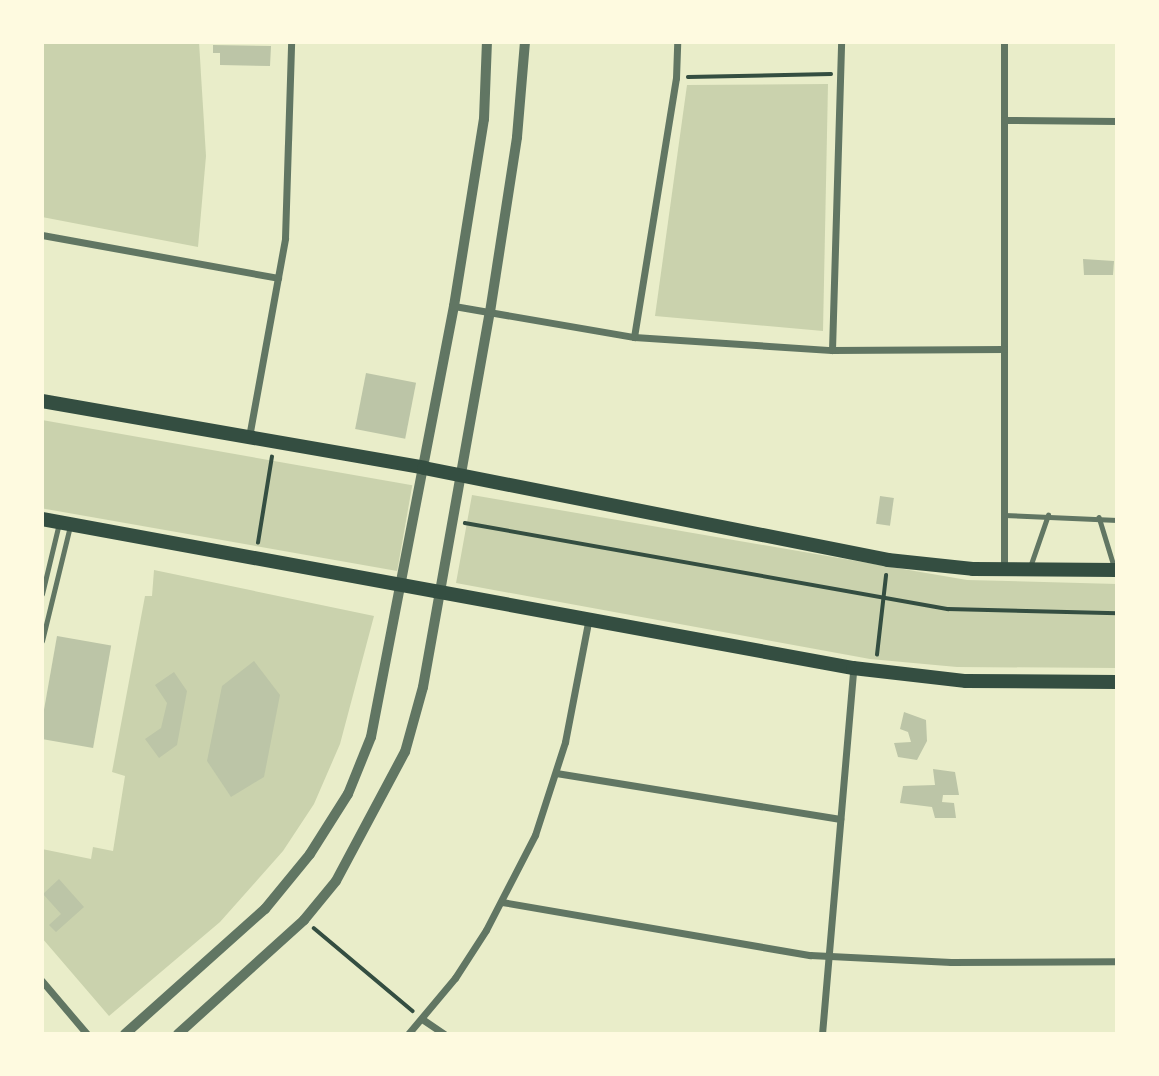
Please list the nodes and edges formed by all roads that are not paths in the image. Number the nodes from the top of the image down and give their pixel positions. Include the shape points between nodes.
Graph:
1 (291, 42) edge
2 (487, 42) edge
3 (525, 42) edge
4 (677, 42) edge
5 (841, 42) edge
6 (1004, 42) edge
7 (1004, 120) junction
8 (1117, 121) edge
9 (42, 235) edge
10 (278, 278) junction
11 (454, 306) junction
12 (490, 312) junction
13 (634, 337) junction
14 (1004, 349) junction
15 (832, 350) junction
16 (42, 401) edge
17 (249, 437) junction
18 (424, 468) junction
19 (462, 476) junction
20 (1048, 514) junction
21 (1004, 515) junction
22 (1099, 516) junction
23 (42, 519) edge
24 (1117, 520) edge
25 (65, 523) junction
26 (1004, 570) junction
27 (1029, 570) junction
28 (1116, 570) edge
29 (404, 583) junction
30 (43, 584) edge
31 (56, 586) junction
32 (441, 589) junction
33 (42, 594) edge
34 (588, 622) junction
35 (42, 641) edge
36 (853, 668) junction
37 (1117, 682) edge
38 (556, 773) junction
39 (839, 819) junction
40 (502, 902) junction
41 (828, 957) junction
42 (1117, 961) edge
43 (42, 981) edge
44 (422, 1019) junction
45 (87, 1034) edge
46 (125, 1034) edge
47 (178, 1034) edge
48 (408, 1034) edge
49 (444, 1034) edge
50 (822, 1034) edge

1 - 10 street via 287,215
2 - 11 street via 484,120
3 - 12 street via 517,137
4 - 13 street via 676,78
5 - 15 street
6 - 7 street
7 - 8 street
7 - 14 street
9 - 10 street
10 - 17 street
11 - 12 street
11 - 18 street
12 - 13 street
12 - 19 street
13 - 15 street
14 - 15 street
14 - 21 street
16 - 17 main road
17 - 18 main road
18 - 19 main road
18 - 29 street
19 - 26 main road via 888,560
19 - 32 street
20 - 21 lane
20 - 22 lane
20 - 27 lane
21 - 26 street
22 - 24 lane
22 - 28 lane
23 - 25 main road
25 - 29 main road
25 - 30 lane
25 - 31 lane
26 - 27 main road
27 - 28 main road
29 - 32 main road
29 - 46 street via 371,737 348,794 310,854 265,909
30 - 31 lane
30 - 33 lane
31 - 35 lane
32 - 34 main road
32 - 47 street via 405,752 336,881 304,920
34 - 36 main road
34 - 38 street
36 - 37 main road via 966,681
36 - 39 street
38 - 39 street
38 - 40 street via 535,835
39 - 41 street
40 - 41 street
40 - 44 street
41 - 42 street
41 - 50 street
43 - 45 street
44 - 48 street
44 - 49 street

